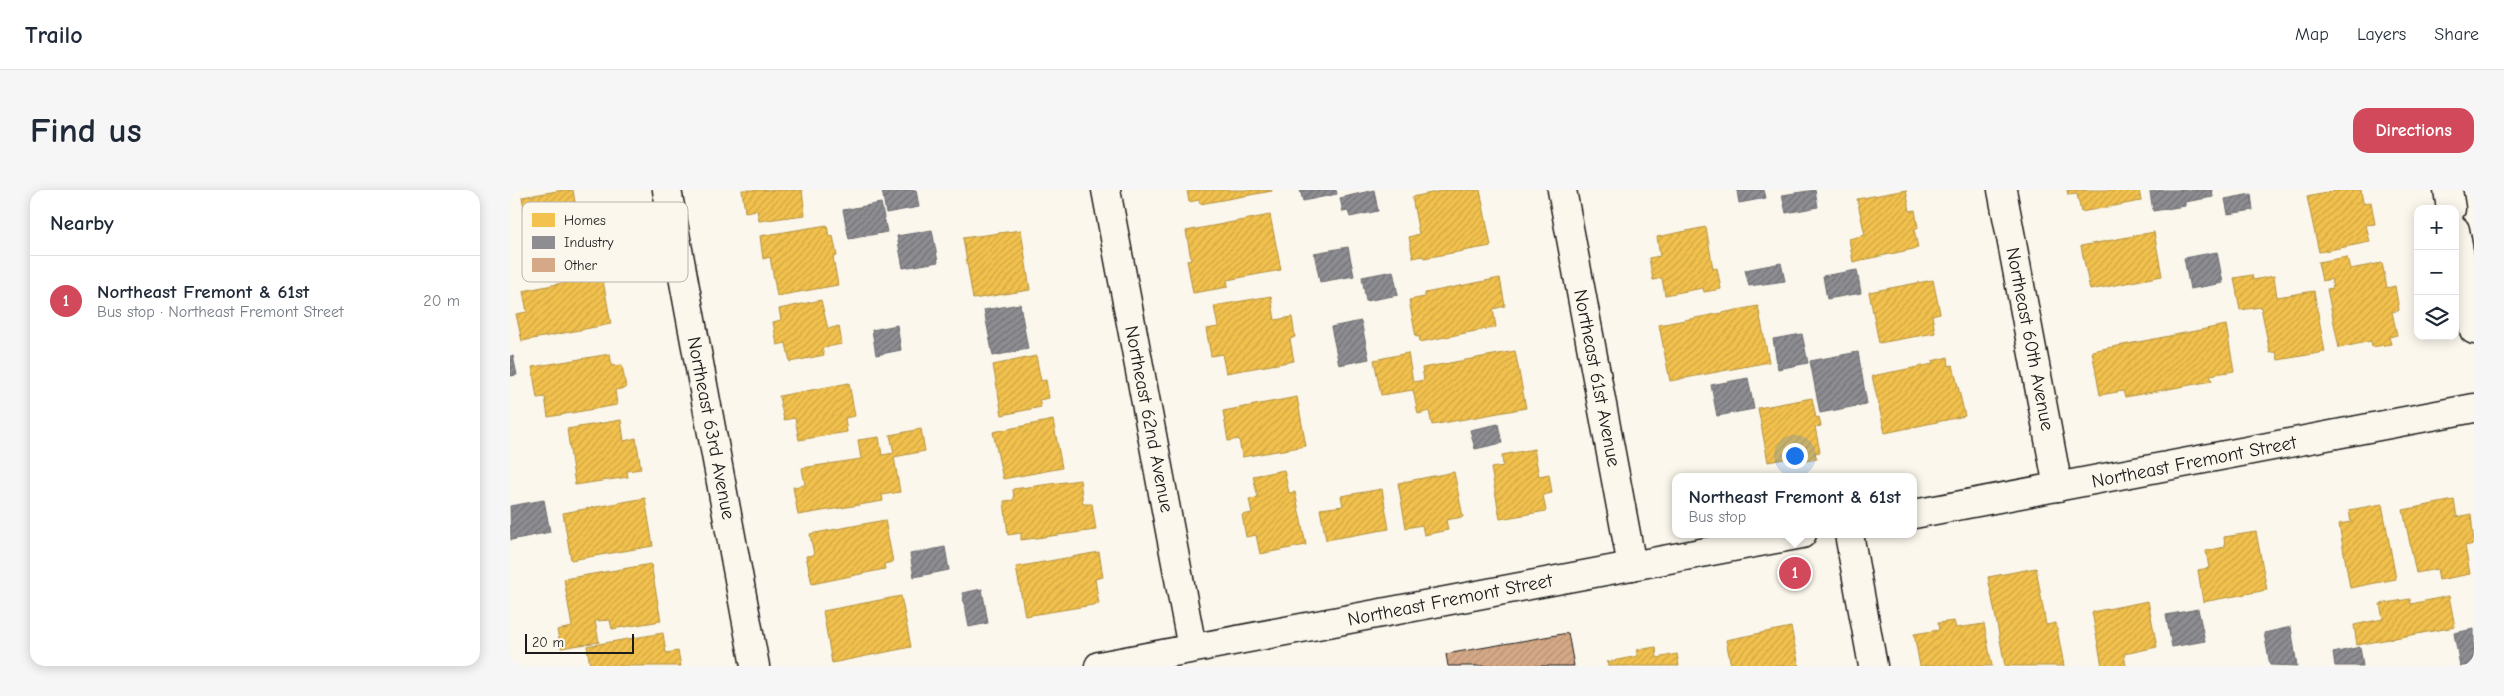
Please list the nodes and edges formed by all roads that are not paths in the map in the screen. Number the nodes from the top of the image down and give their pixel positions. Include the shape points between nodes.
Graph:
1 (1106, 190) edge
2 (1562, 190) edge
3 (2002, 190) edge
4 (2448, 190) edge
5 (2450, 205) edge
6 (2459, 250) edge
7 (683, 282) edge
8 (2474, 330) edge
9 (2474, 408) edge
10 (2058, 487) junction
11 (1917, 513) edge
12 (1781, 538) edge
13 (1850, 538) edge
14 (1632, 566) junction
15 (1192, 648) junction
16 (755, 666) edge
17 (1099, 666) edge
18 (1873, 666) edge

1 - 15 street, Northeast 62nd Avenue
2 - 14 street, Northeast 61st Avenue
3 - 10 street, Northeast 60th Avenue
4 - 5 street
6 - 8 street
7 - 16 street, Northeast 63rd Avenue
9 - 10 street, Northeast Fremont Street
10 - 11 street, Northeast Fremont Street
12 - 14 street, Northeast Fremont Street
13 - 18 street
14 - 15 street, Northeast Fremont Street
15 - 17 street, Northeast Fremont Street

